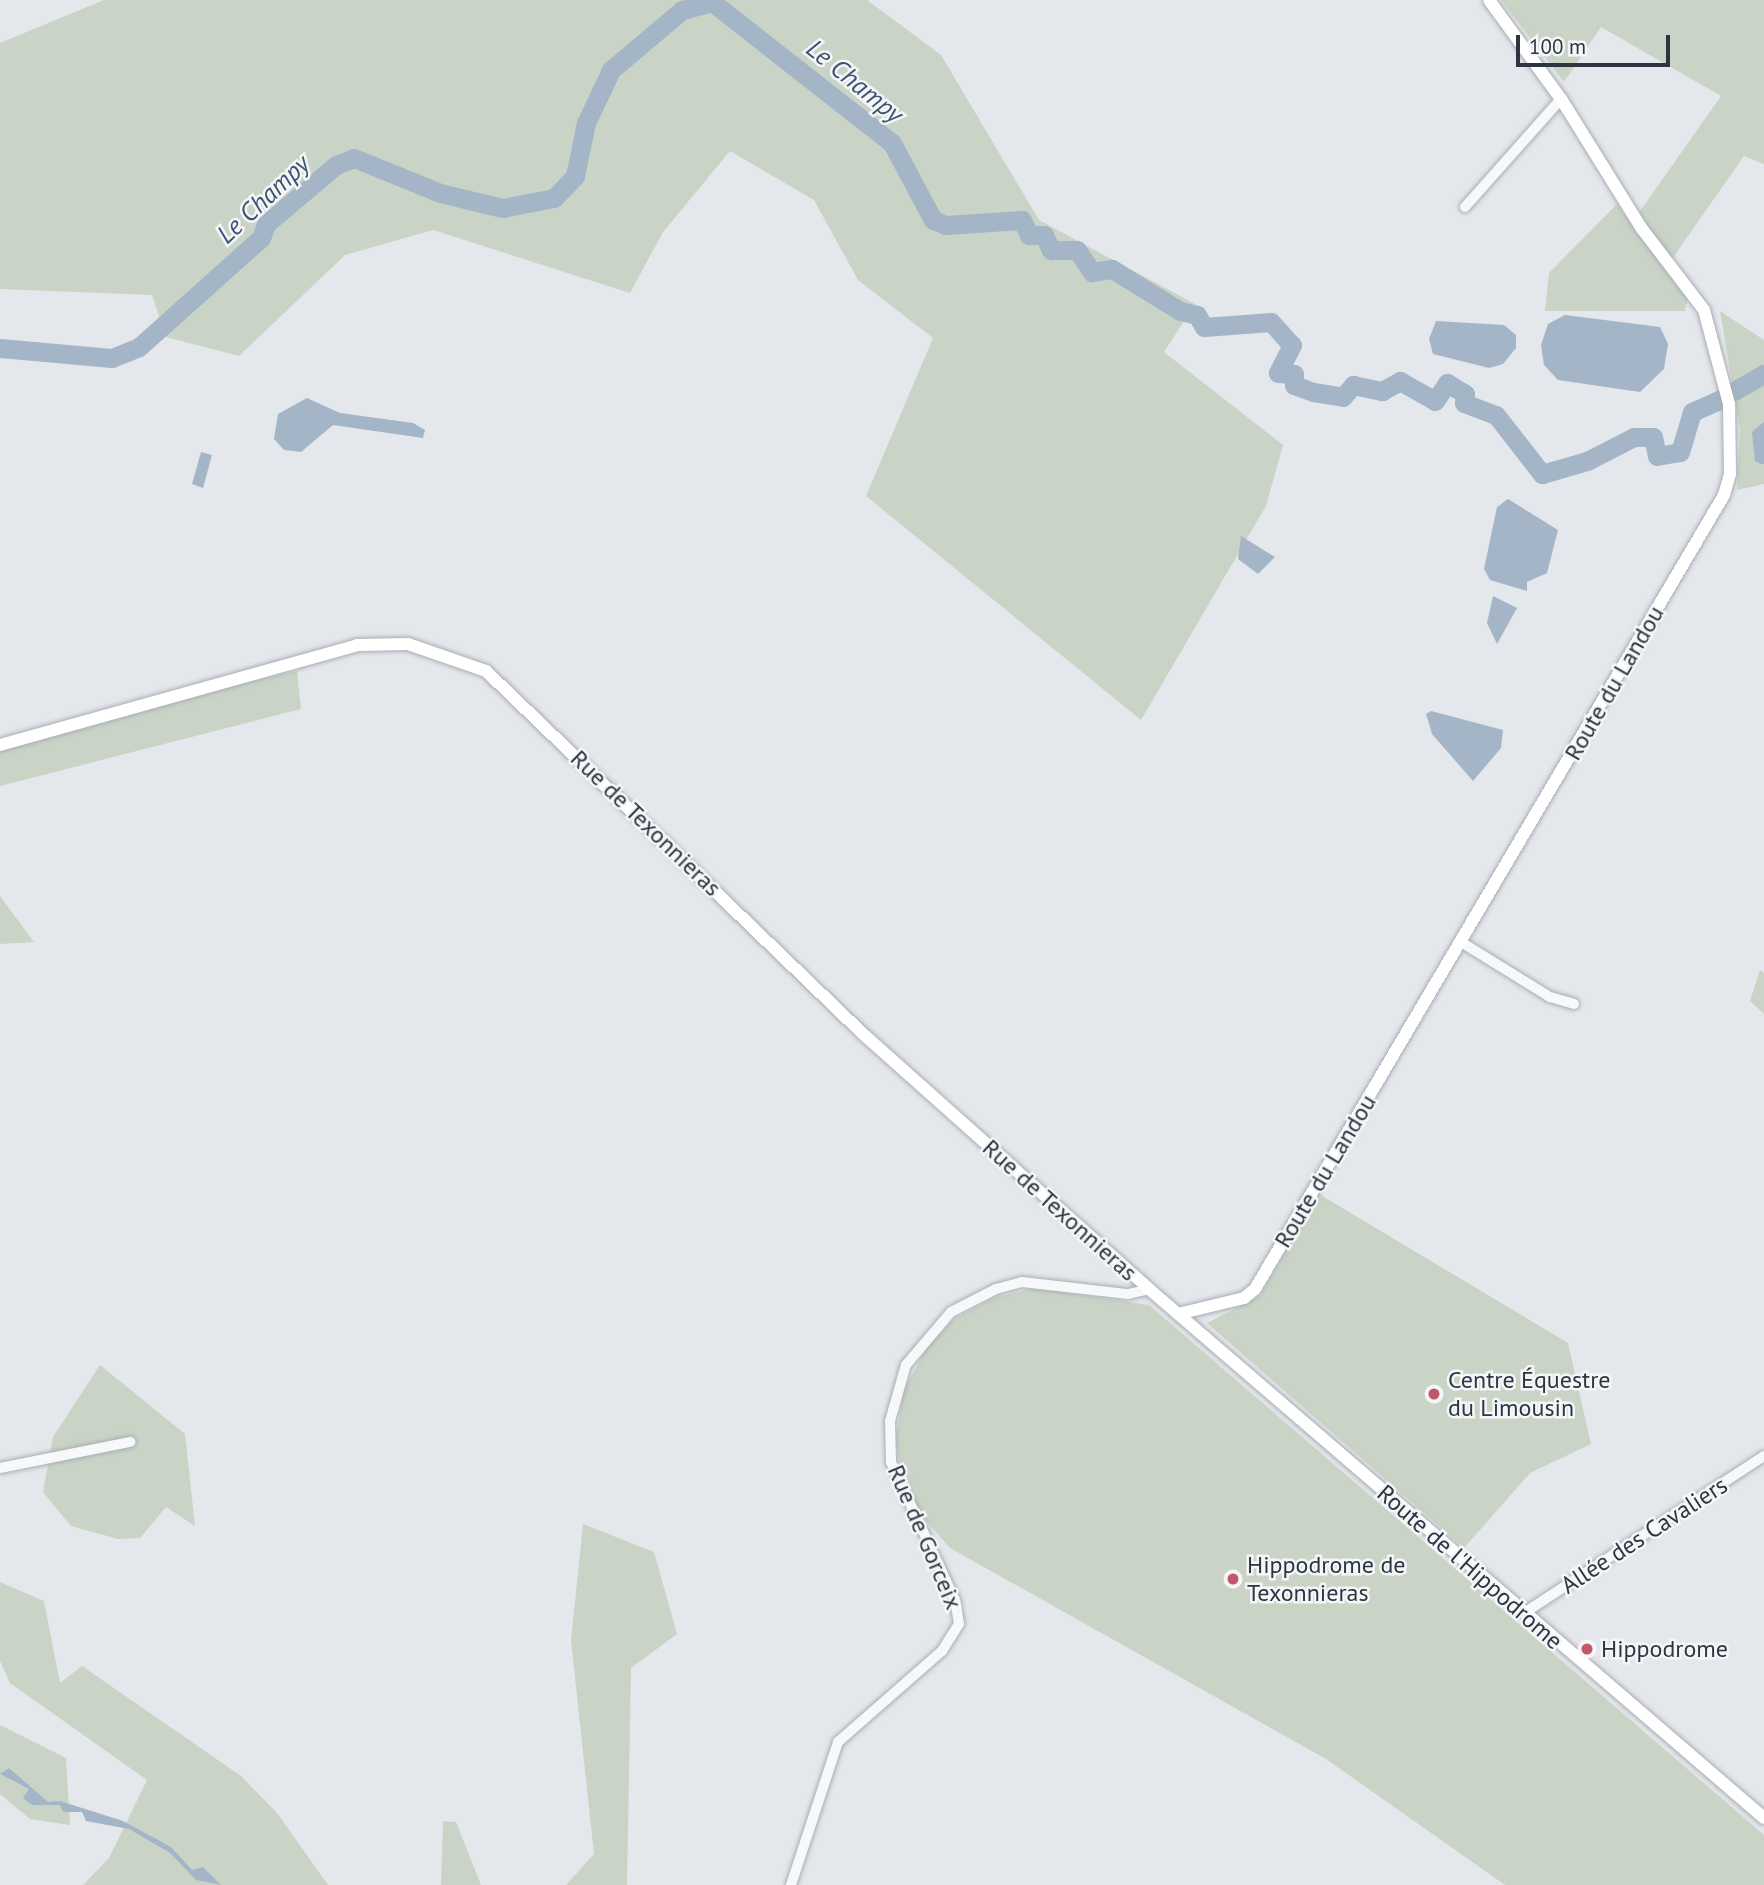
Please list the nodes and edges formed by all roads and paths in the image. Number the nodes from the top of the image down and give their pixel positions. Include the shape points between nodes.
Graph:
1 (1489, 0) edge
2 (1561, 99) junction
3 (1465, 206) dead end
4 (0, 745) edge
5 (1461, 942) junction
6 (1574, 1004) dead end
7 (1149, 1289) junction
8 (1178, 1314) junction
9 (130, 1442) dead end
10 (1764, 1456) edge
11 (0, 1468) edge
12 (1524, 1613) junction
13 (1764, 1818) edge
14 (790, 1885) edge

1 - 2 main road, Route du Landou
2 - 3 street
2 - 5 main road, Route du Landou via 1642,229 1704,310 1729,404 1730,474 1724,495
4 - 7 main road, Rue de Texonnieras via 357,645 408,644 458,658 516,698 862,1033
5 - 6 street via 1549,998
5 - 8 main road, Route du Landou via 1255,1289 1244,1298
7 - 8 main road, Rue de Texonnieras
7 - 14 street, Rue de Gorceix via 1128,1294 1023,1282 996,1289 951,1312 906,1365 890,1422 891,1462 955,1600 959,1625 943,1651 838,1742
8 - 12 main road, Route de l'Hippodrome
9 - 11 street
10 - 12 street, Allée des Cavaliers
12 - 13 main road, Route de l'Hippodrome

